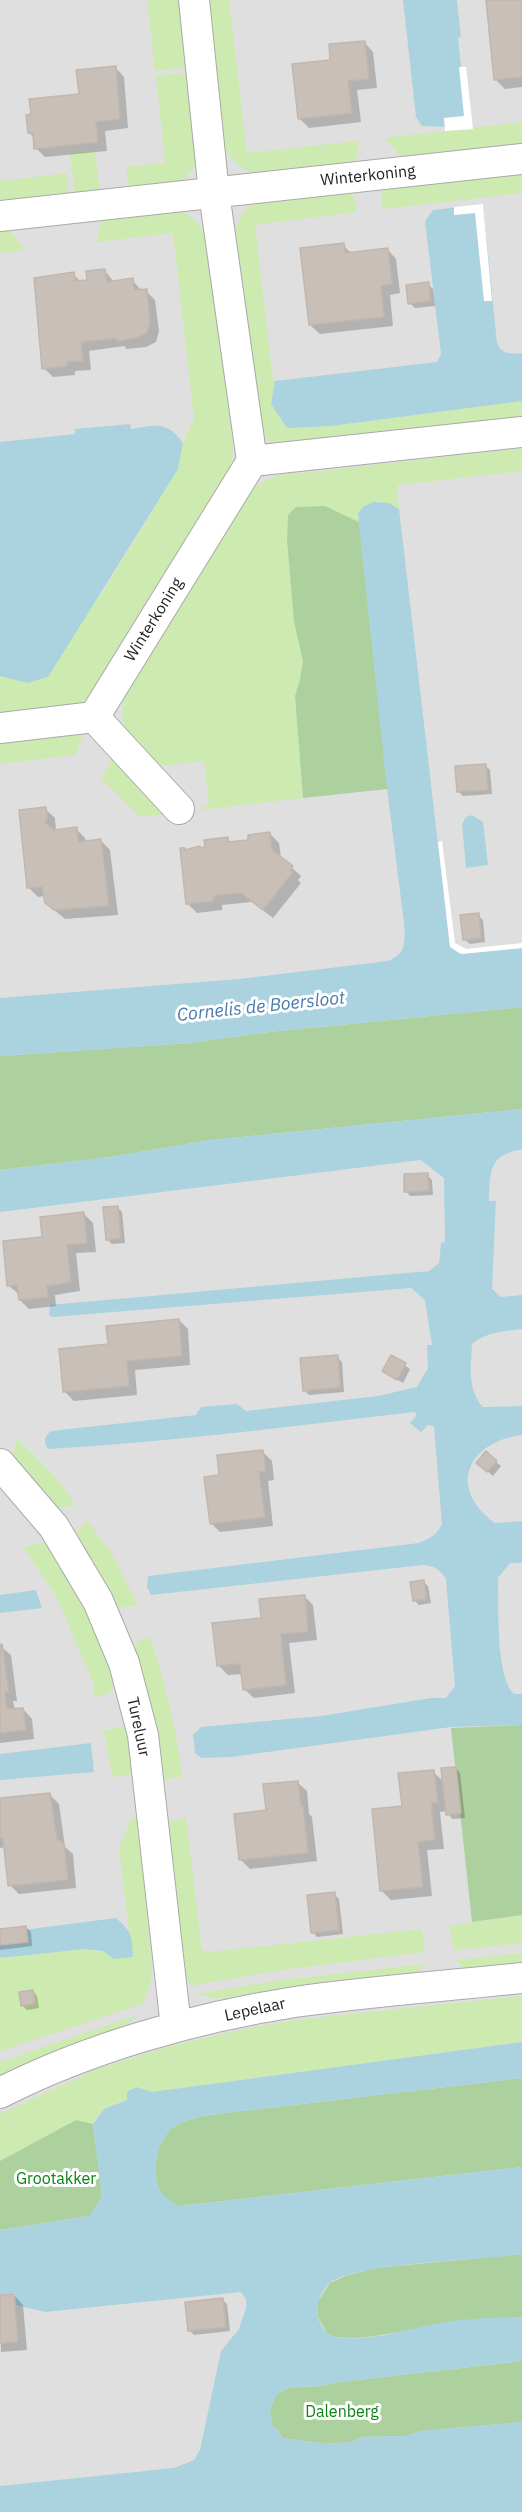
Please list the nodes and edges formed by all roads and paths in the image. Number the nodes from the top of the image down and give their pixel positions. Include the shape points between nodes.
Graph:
1 (194, 0) edge
2 (522, 159) edge
3 (214, 193) junction
4 (0, 216) edge
5 (522, 432) edge
6 (252, 461) junction
7 (94, 717) junction
8 (0, 728) edge
9 (179, 809) dead end
10 (0, 1464) edge
11 (522, 1978) edge
12 (176, 2027) junction
13 (0, 2093) edge

1 - 3 street
2 - 3 street, Winterkoning
3 - 4 street, Winterkoning
3 - 6 street
5 - 6 street
6 - 7 street, Winterkoning
7 - 8 street
7 - 9 street
10 - 12 street, Tureluur via 54,1527 98,1601 124,1663 143,1735
11 - 12 street, Lepelaar via 295,2002
12 - 13 street, Lepelaar via 42,2071

